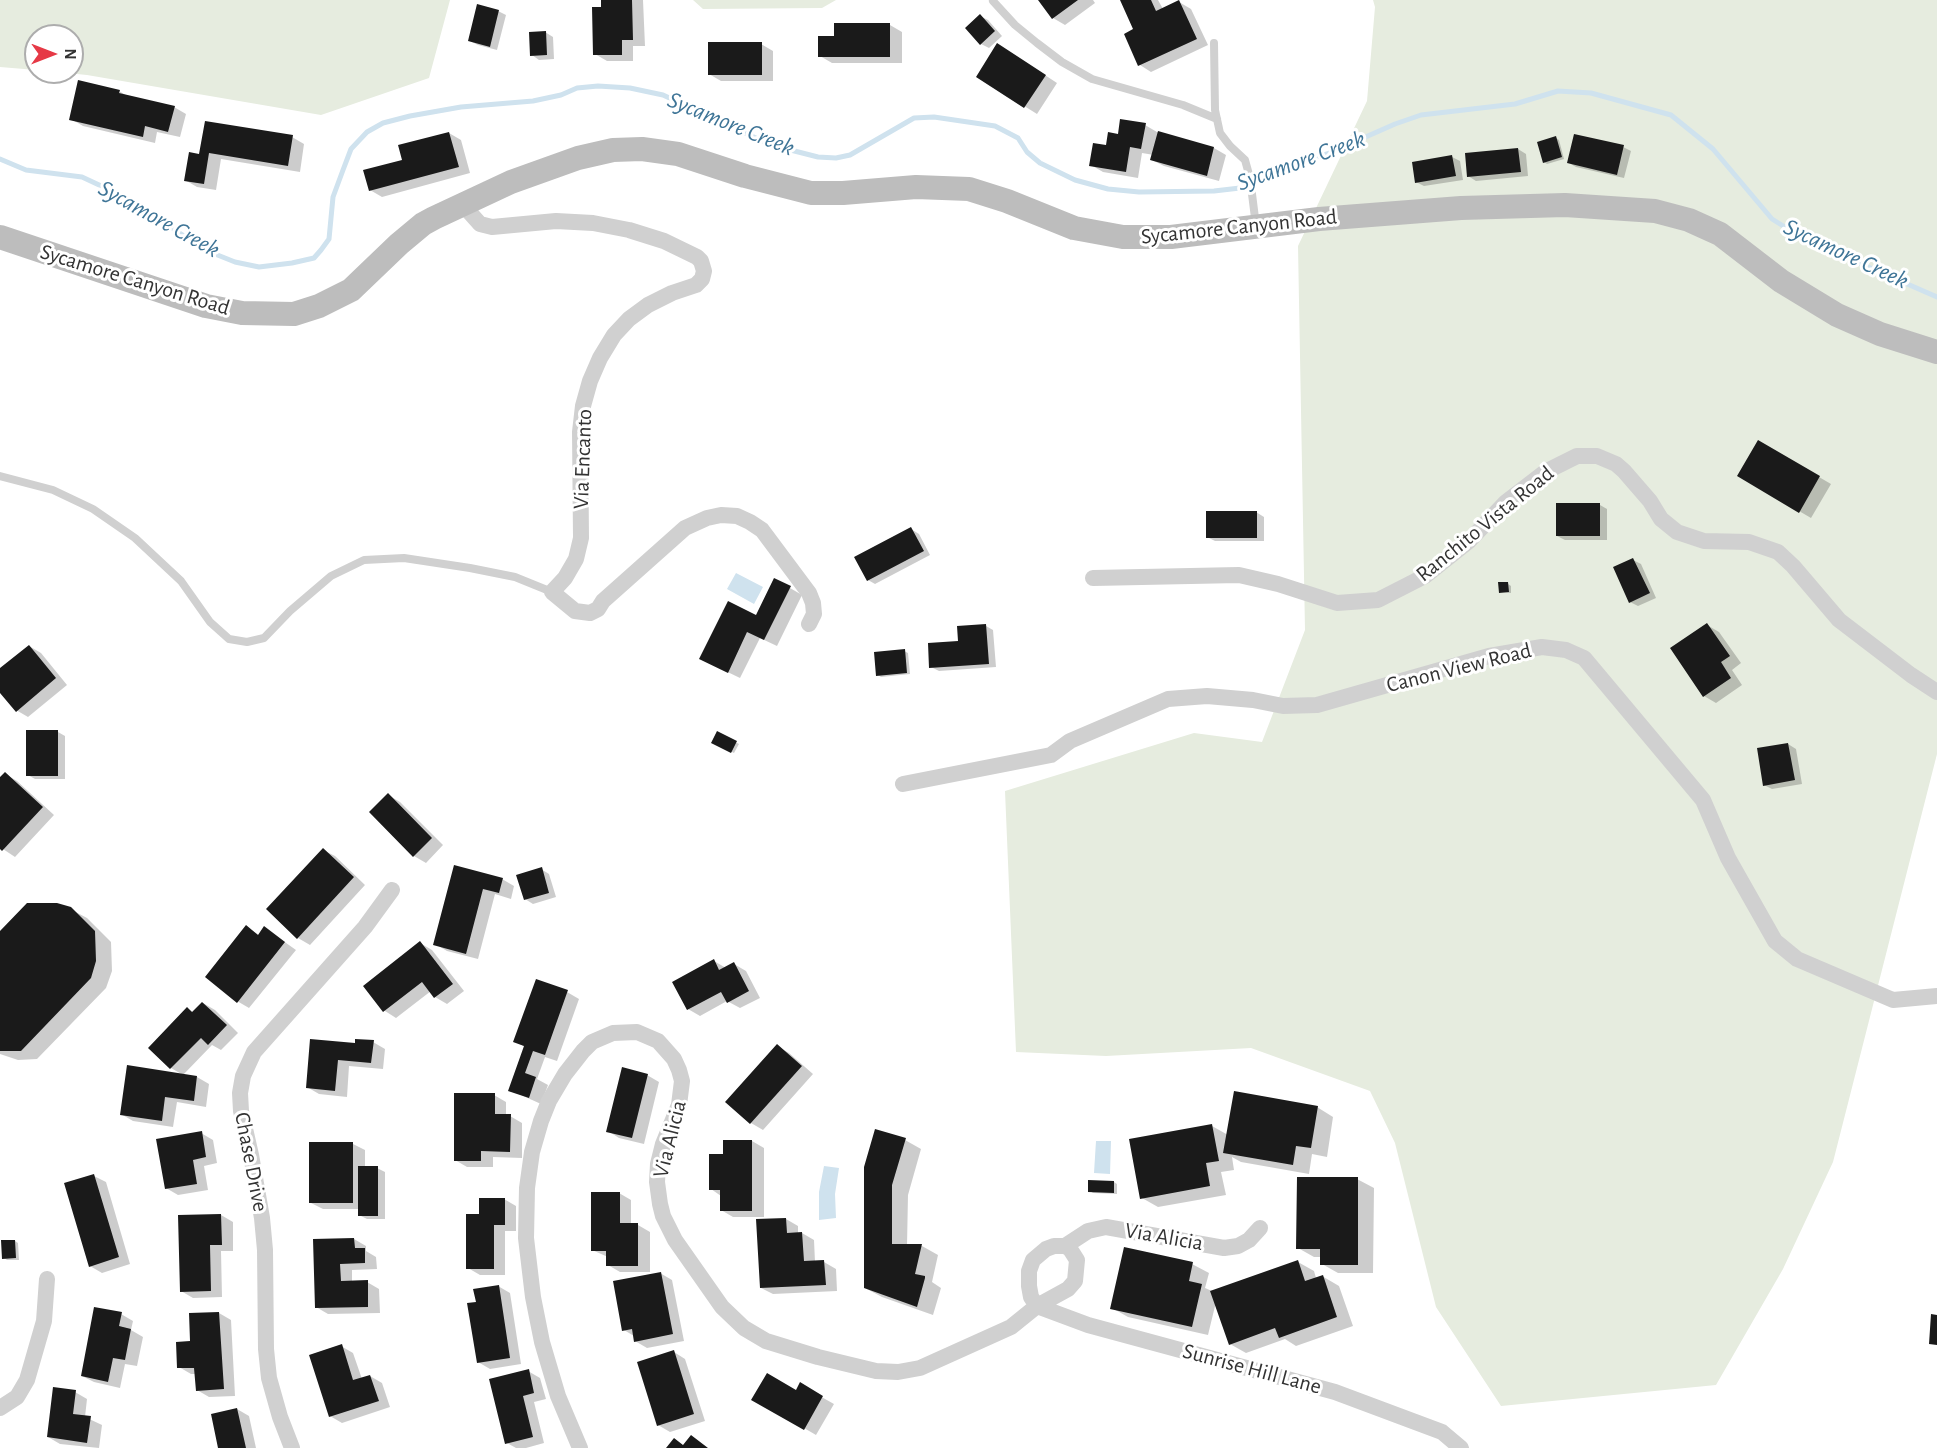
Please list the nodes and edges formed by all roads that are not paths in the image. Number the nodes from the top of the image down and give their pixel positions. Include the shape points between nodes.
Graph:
1 (993, 1) edge
2 (1214, 43) dead end
3 (1217, 120) junction
4 (463, 205) junction
5 (1255, 218) junction
6 (0, 237) edge
7 (1937, 352) edge
8 (0, 477) edge
9 (1093, 579) dead end
10 (552, 592) junction
11 (809, 624) dead end
12 (1937, 692) edge
13 (903, 784) dead end
14 (392, 890) dead end
15 (1937, 996) edge
16 (1260, 1228) dead end
17 (1065, 1246) junction
18 (46, 1279) dead end
19 (1037, 1306) junction
20 (0, 1408) edge
21 (292, 1448) edge
22 (580, 1448) edge
23 (1461, 1448) edge

1 - 3 lane via 1037,43 1092,79 1183,105
2 - 3 lane
3 - 5 lane via 1220,133 1245,160
4 - 5 main road, Sycamore Canyon Road via 511,182 579,158 613,150 642,149 678,154 811,193 916,187 969,189 1074,228 1123,237 1171,237
4 - 6 main road, Sycamore Canyon Road via 423,224 351,290 294,314 242,313 206,306
4 - 10 street, Via Encanto via 480,224 492,227 556,221 629,230 697,257 704,270 696,285 648,305 629,319 600,358 583,406 580,432 581,538 576,559
5 - 7 main road, Sycamore Canyon Road via 1506,206 1655,211 1714,230 1781,281 1837,315
8 - 10 lane via 53,490 93,509 126,532 181,580 210,622 229,639 247,642 264,638 331,576 364,560 404,558 470,568 515,578
9 - 12 street, Ranchito Vista Road via 1239,575 1337,603 1378,600 1425,576 1545,472 1577,456 1597,456 1624,471 1661,519 1677,532 1704,541 1759,544 1778,552 1839,620
10 - 11 street via 575,611 590,613 685,528 707,518 737,516 762,530 809,593 814,614
13 - 15 street, Canon View Road via 1051,755 1070,741 1168,699 1207,696 1283,706 1317,705 1489,656 1542,647 1566,650 1584,658 1703,800 1728,858 1774,941 1797,959 1893,1000
14 - 21 street, Chase Drive via 365,927 254,1052 243,1076 241,1111 265,1250 269,1378
16 - 17 street, Via Alicia via 1249,1240 1224,1248 1106,1227 1088,1231
17 - 19 street, Via Alicia via 1046,1249 1033,1260 1029,1286
17 - 19 street, Via Alicia via 1077,1260 1074,1281 1062,1294
18 - 20 street via 44,1321 27,1380 17,1397
19 - 22 street, Via Alicia via 1011,1327 973,1345 920,1368 897,1372 818,1357 766,1341 744,1328 722,1307 675,1240 660,1204 658,1164 682,1092 676,1064 667,1049 648,1036 637,1032 613,1033 592,1042 549,1101 532,1152 527,1188 526,1238 542,1342 558,1396
19 - 23 street, Sunrise Hill Lane via 1088,1325 1335,1392 1442,1431

